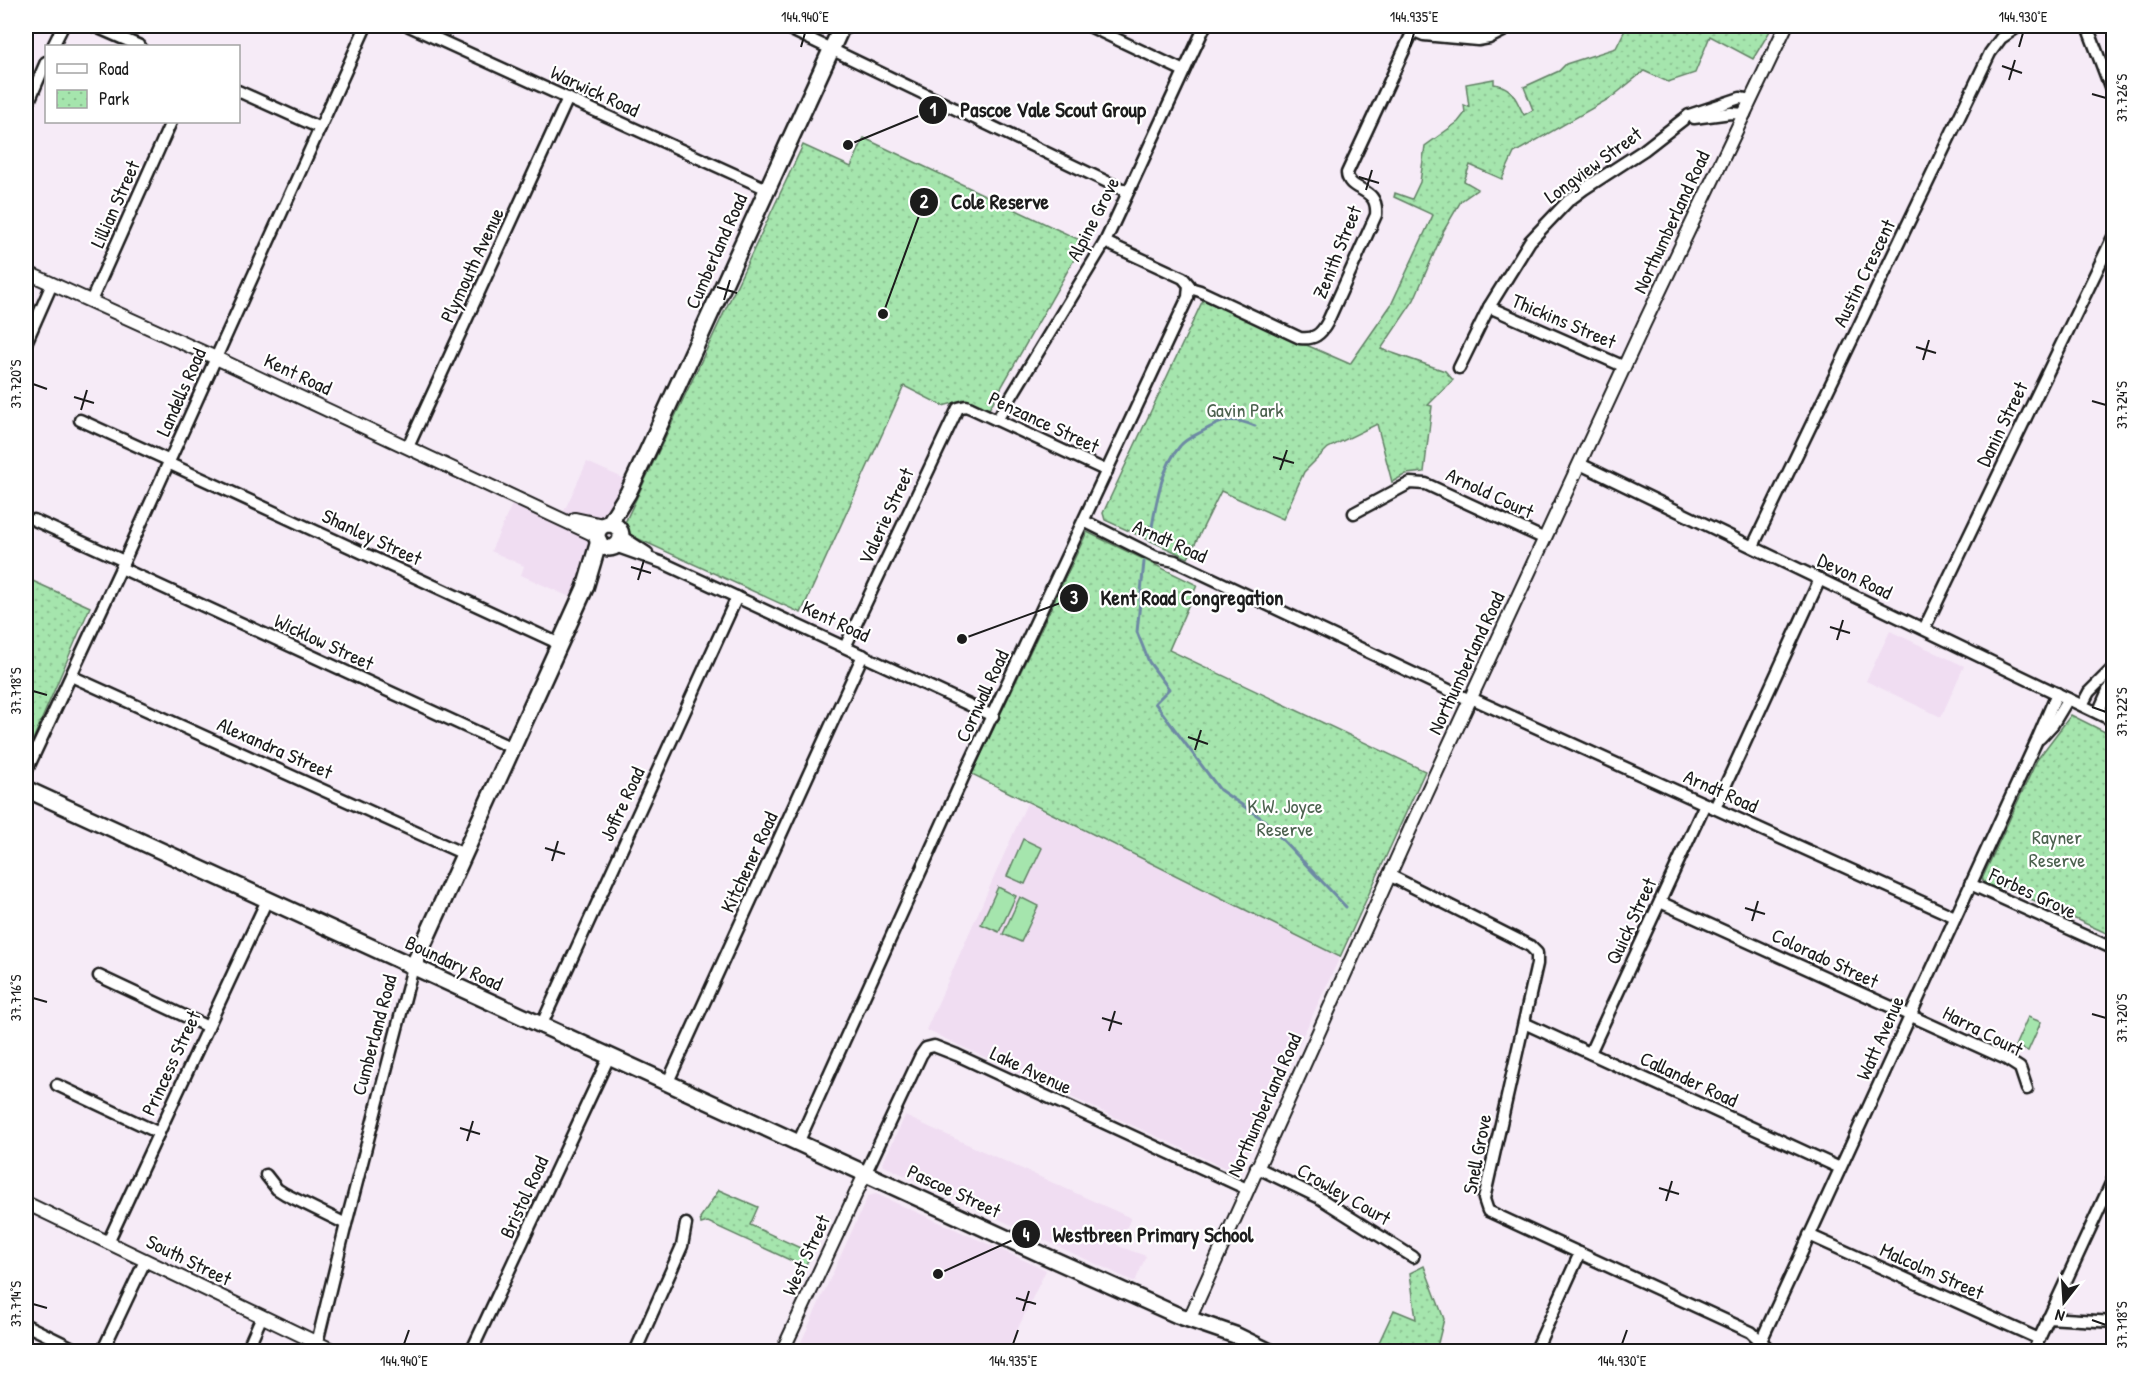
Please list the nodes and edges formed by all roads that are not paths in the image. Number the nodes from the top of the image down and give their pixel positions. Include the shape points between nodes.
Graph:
1 (63, 26) edge
2 (94, 26) edge
3 (366, 26) edge
4 (409, 26) edge
5 (783, 26) edge
6 (842, 26) edge
7 (1089, 26) edge
8 (1205, 26) edge
9 (1402, 26) edge
10 (1513, 26) edge
11 (1786, 26) edge
12 (2019, 26) edge
13 (2086, 26) edge
14 (1413, 31) junction
15 (54, 45) edge
16 (138, 45) edge
17 (831, 48) junction
18 (45, 64) edge
19 (1184, 71) junction
20 (240, 92) edge
21 (2114, 97) edge
22 (568, 98) junction
23 (1751, 100) junction
24 (26, 108) edge
25 (1745, 114) junction
26 (1682, 122) junction
27 (171, 123) edge
28 (320, 128) junction
29 (767, 189) junction
30 (1128, 192) junction
31 (2114, 235) edge
32 (1105, 242) junction
33 (26, 272) edge
34 (52, 284) junction
35 (1190, 288) junction
36 (91, 301) junction
37 (1489, 308) junction
38 (26, 344) edge
39 (216, 358) junction
40 (1625, 367) junction
41 (1459, 368) dead end
42 (966, 406) joint
43 (80, 420) dead end
44 (997, 420) junction
45 (408, 447) junction
46 (169, 462) junction
47 (1580, 464) junction
48 (1107, 471) junction
49 (1354, 513) dead end
50 (34, 520) dead end
51 (1084, 521) junction
52 (609, 536) junction
53 (1545, 539) junction
54 (1753, 546) junction
55 (123, 564) junction
56 (1820, 579) junction
57 (737, 597) junction
58 (1924, 629) junction
59 (560, 644) junction
60 (845, 647) junction
61 (863, 655) junction
62 (2114, 667) edge
63 (71, 676) junction
64 (2114, 677) edge
65 (2057, 693) junction
66 (1471, 699) junction
67 (2068, 699) junction
68 (2082, 705) junction
69 (2098, 713) junction
70 (993, 716) junction
71 (2114, 721) edge
72 (2037, 740) junction
73 (512, 748) junction
74 (26, 772) edge
75 (26, 789) edge
76 (1710, 806) junction
77 (464, 854) junction
78 (1389, 875) junction
79 (1970, 884) junction
80 (267, 900) junction
81 (1660, 902) junction
82 (1955, 917) junction
83 (2114, 949) edge
84 (413, 967) junction
85 (99, 976) dead end
86 (1910, 1016) junction
87 (1524, 1023) junction
88 (541, 1026) junction
89 (208, 1027) junction
90 (1590, 1053) junction
91 (609, 1057) junction
92 (667, 1083) junction
93 (57, 1085) dead end
94 (2027, 1089) dead end
95 (159, 1133) junction
96 (798, 1143) junction
97 (1256, 1167) junction
98 (1840, 1168) junction
99 (866, 1174) junction
100 (266, 1175) dead end
101 (2114, 1177) edge
102 (2111, 1188) edge
103 (1247, 1189) junction
104 (26, 1203) edge
105 (346, 1224) junction
106 (686, 1224) dead end
107 (1809, 1235) junction
108 (108, 1242) junction
109 (1580, 1253) junction
110 (1413, 1257) dead end
111 (146, 1261) junction
112 (262, 1316) junction
113 (2048, 1318) junction
114 (1189, 1320) junction
115 (2114, 1322) edge
116 (26, 1325) edge
117 (2039, 1339) junction
118 (1761, 1341) junction
119 (317, 1343) junction
120 (81, 1352) edge
121 (102, 1352) edge
122 (246, 1352) edge
123 (336, 1352) edge
124 (471, 1352) edge
125 (635, 1352) edge
126 (782, 1352) edge
127 (1270, 1352) edge
128 (1535, 1352) edge
129 (1756, 1352) edge
130 (1775, 1352) edge
131 (2033, 1352) edge

1 - 15 street
2 - 16 street
3 - 28 street, Landells Road
4 - 22 street, Warwick Road
5 - 17 street
6 - 17 main road, Cumberland Road
7 - 19 street
8 - 19 street, Alpine Grove
9 - 14 street
10 - 14 street via 1478,40
11 - 23 street, Northumberland Road
12 - 54 street, Austin Crescent via 2001,38 1990,53
13 - 21 street
14 - 35 street, Zenith Street via 1347,173 1352,184 1372,197 1376,215 1320,334 1300,338
17 - 29 main road, Cumberland Road
17 - 30 street
18 - 24 street
19 - 30 street, Alpine Grove
20 - 28 street
22 - 29 street, Warwick Road
22 - 45 street, Plymouth Avenue
23 - 25 street, Northumberland Road
23 - 26 street, Longview Street via 1740,98 1706,108
25 - 26 street, Longview Street
25 - 40 street, Northumberland Road
26 - 37 street, Longview Street via 1560,209 1530,241
27 - 36 street, Lillian Street
28 - 39 street, Landells Road
29 - 52 main road, Cumberland Road
30 - 32 street, Alpine Grove
31 - 58 street, Danin Street
32 - 35 street via 1176,274
32 - 44 street, Alpine Grove
33 - 34 street, Kent Road
34 - 36 street, Kent Road
34 - 38 street
35 - 48 street, Cornwall Road
36 - 39 street, Kent Road
37 - 40 street, Thickins Street
37 - 41 street, Longview Street
39 - 45 street, Kent Road
39 - 46 street, Landells Road
40 - 47 street, Northumberland Road
42 - 44 street, Penzance Street
42 - 60 street, Valerie Street via 958,408 953,416
43 - 46 street, Shanley Street
44 - 48 street, Penzance Street
45 - 52 street, Kent Road
46 - 55 street, Landells Road
46 - 59 street, Shanley Street
47 - 53 street, Northumberland Road
47 - 54 street, Devon Road
48 - 51 street, Cornwall Road
49 - 53 street, Arnold Court via 1410,483 1426,483
50 - 55 street, Wicklow Street
51 - 66 street, Arndt Road
51 - 70 street, Cornwall Road
52 - 57 street, Kent Road
52 - 59 main road, Cumberland Road
53 - 66 street, Northumberland Road
54 - 56 street, Devon Road
55 - 63 street, Landells Road
55 - 73 street, Wicklow Street
56 - 58 street, Devon Road
56 - 76 street, Quick Street
57 - 60 street, Kent Road
57 - 88 street, Joffre Road
58 - 65 street, Devon Road
59 - 73 main road, Cumberland Road
60 - 61 street, Kent Road
61 - 70 street, Kent Road
61 - 92 street, Kitchener Road
62 - 68 street via 2089,692
63 - 74 street, Landells Road
63 - 77 street, Alexandra Street
64 - 69 street
65 - 67 street, Devon Road
65 - 72 street, Watt Avenue
66 - 76 street, Arndt Road
66 - 78 street, Northumberland Road
67 - 68 street, Devon Road
67 - 72 street, Watt Avenue via 2053,724
68 - 69 street, Devon Road
69 - 71 street, Devon Road
70 - 96 street, Cornwall Road
72 - 79 street, Watt Avenue
73 - 77 main road, Cumberland Road
75 - 80 main road, Boundary Road
76 - 81 street, Quick Street
76 - 82 street, Arndt Road
77 - 84 main road, Cumberland Road
78 - 87 street, Snell Grove via 1534,950 1538,958
78 - 97 street, Northumberland Road
79 - 82 street, Watt Avenue
79 - 83 street, Forbes Grove
80 - 84 main road, Boundary Road
80 - 89 street, Princess Street
81 - 86 street, Colorado Street
81 - 90 street, Quick Street
82 - 86 street, Watt Avenue
84 - 88 main road, Boundary Road
84 - 105 street, Cumberland Road
85 - 89 street
86 - 94 street, Harra Court via 2015,1064
86 - 98 street, Watt Avenue
87 - 90 street, Callander Road
87 - 109 street, Snell Grove via 1485,1206 1491,1213
88 - 91 main road, Boundary Road
89 - 95 street, Princess Street
90 - 98 street, Callander Road
91 - 92 main road, Boundary Road
91 - 124 street, Bristol Road
92 - 96 main road, Boundary Road
93 - 95 street
95 - 108 street, Princess Street
96 - 99 main road, Boundary Road
97 - 103 street, Northumberland Road
97 - 110 street, Crowley Court via 1318,1197
98 - 107 street, Watt Avenue
99 - 103 street, Lake Avenue via 921,1055 934,1046
99 - 114 main road, Pascoe Street
99 - 126 street, West Street
100 - 105 street via 285,1194
101 - 102 street
102 - 113 street
103 - 114 street, Northumberland Road
104 - 108 street, South Street
105 - 119 street, Cumberland Road
106 - 125 street via 682,1246
107 - 117 street, Malcolm Street
107 - 118 street, Watt Avenue
108 - 111 street, South Street
109 - 118 street, Snell Grove via 1751,1332
109 - 128 street
111 - 112 street, South Street
111 - 121 street
112 - 119 street, South Street
112 - 122 street
113 - 115 street
113 - 117 street
114 - 127 main road, Pascoe Street via 1231,1333
116 - 120 street
117 - 131 street
118 - 129 street, Watt Avenue
118 - 130 street, Snell Grove
119 - 123 street, South Street

